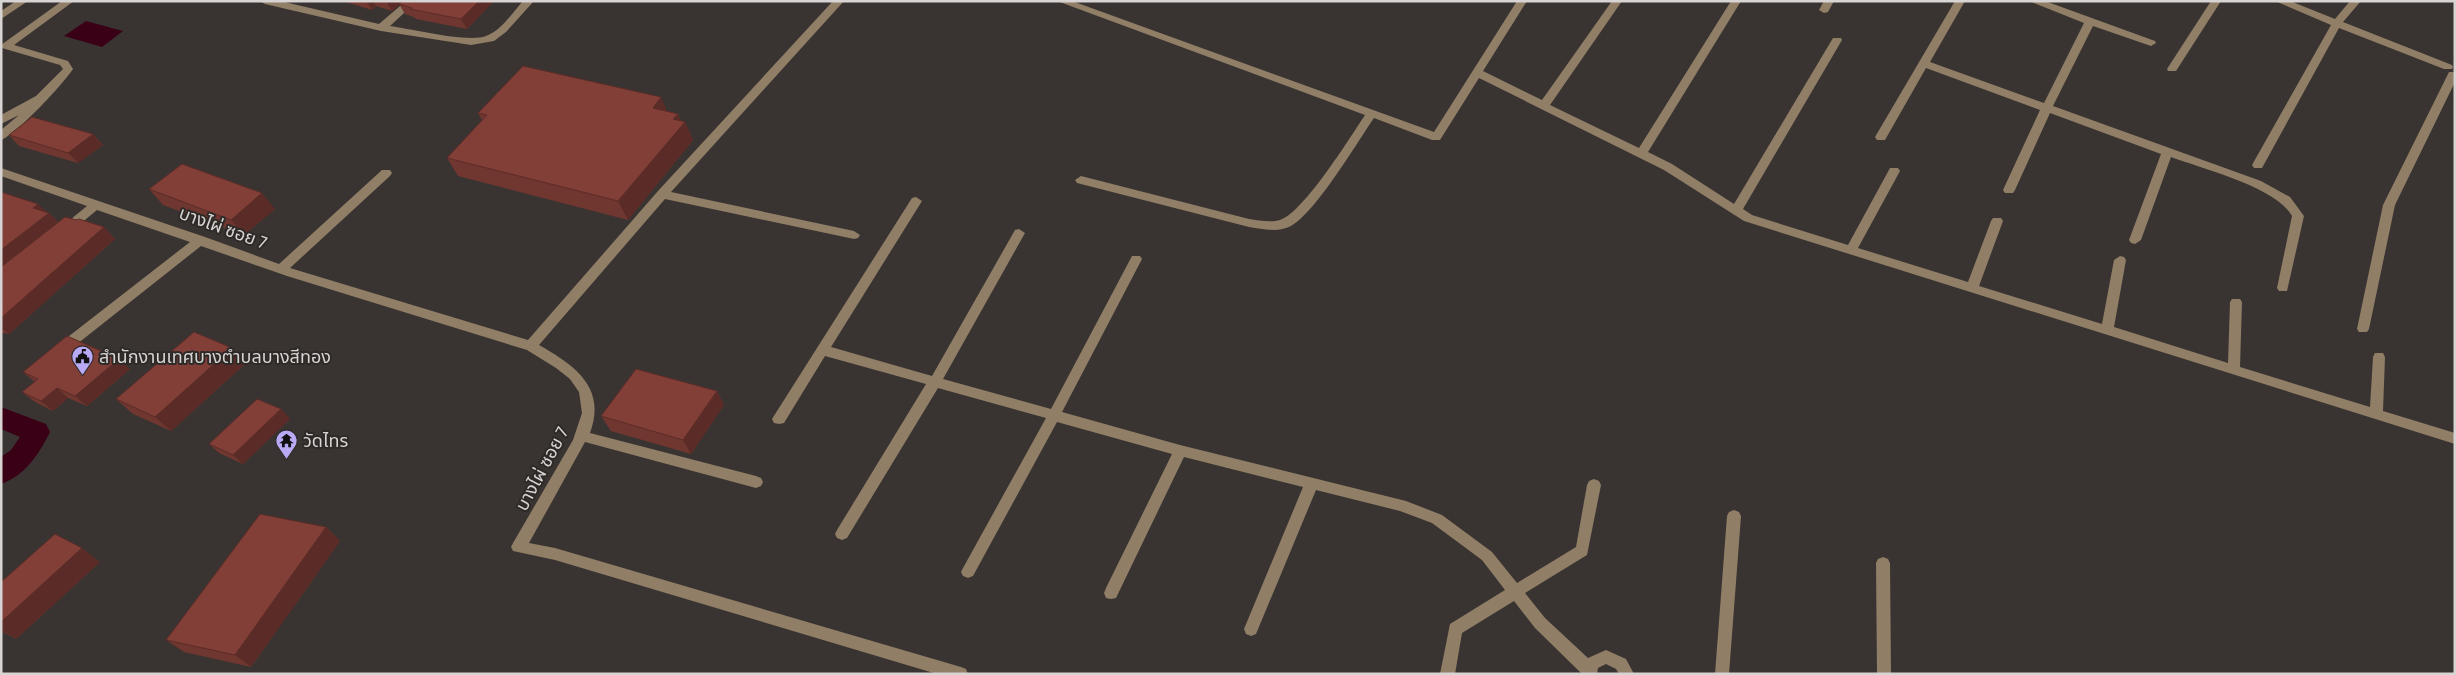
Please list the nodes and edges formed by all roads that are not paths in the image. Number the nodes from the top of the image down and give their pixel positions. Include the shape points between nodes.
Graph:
1 (22, 1) edge
2 (70, 1) edge
3 (265, 1) edge
4 (302, 1) edge
5 (412, 1) edge
6 (529, 1) edge
7 (839, 1) edge
8 (1062, 1) edge
9 (1522, 1) edge
10 (1617, 1) edge
11 (1736, 1) edge
12 (1960, 1) edge
13 (2034, 1) edge
14 (2216, 1) edge
15 (2280, 1) edge
16 (2356, 1) edge
17 (292, 8) junction
18 (1, 16) edge
19 (2090, 21) junction
20 (2336, 24) junction
21 (381, 28) junction
22 (1837, 40) dead end
23 (2151, 43) dead end
24 (4, 45) edge
25 (1923, 63) junction
26 (2172, 70) dead end
27 (2452, 71) edge
28 (1477, 73) junction
29 (42, 97) junction
30 (1545, 104) junction
31 (2047, 107) junction
32 (1370, 114) junction
33 (1, 120) edge
34 (1, 136) edge
35 (1881, 137) dead end
36 (2168, 151) junction
37 (1641, 154) junction
38 (2258, 165) dead end
39 (1894, 171) dead end
40 (386, 173) dead end
41 (4, 176) edge
42 (1081, 180) dead end
43 (2009, 190) dead end
44 (662, 194) junction
45 (916, 200) dead end
46 (97, 204) junction
47 (1736, 210) junction
48 (1997, 221) dead end
49 (1019, 233) dead end
50 (854, 235) dead end
51 (53, 240) edge
52 (201, 240) junction
53 (2135, 240) dead end
54 (1851, 250) junction
55 (1136, 258) dead end
56 (2120, 260) dead end
57 (281, 269) junction
58 (1972, 288) junction
59 (2283, 288) dead end
60 (2236, 302) dead end
61 (2363, 329) dead end
62 (2107, 330) junction
63 (68, 344) edge
64 (531, 346) junction
65 (823, 350) junction
66 (2378, 357) dead end
67 (2234, 370) junction
68 (935, 381) junction
69 (1055, 414) junction
70 (2376, 414) junction
71 (778, 419) dead end
72 (582, 436) junction
73 (2455, 439) edge
74 (1180, 451) junction
75 (756, 482) dead end
76 (1311, 485) junction
77 (1594, 485) dead end
78 (1734, 516) dead end
79 (842, 534) dead end
80 (1883, 563) dead end
81 (968, 572) dead end
82 (1515, 591) junction
83 (1111, 593) dead end
84 (1251, 629) dead end
85 (1589, 671) edge
86 (961, 674) edge
87 (1448, 674) edge
88 (1627, 674) edge
89 (1722, 674) edge
90 (1884, 674) edge

1 - 18 street
2 - 24 street
3 - 17 street
4 - 17 street
5 - 21 street
6 - 21 street via 502,30 481,42
7 - 44 street
8 - 32 street
9 - 28 street
10 - 30 street
11 - 37 street
12 - 25 street
13 - 19 street
14 - 26 street
15 - 20 street
16 - 20 street
17 - 21 street
19 - 23 street
19 - 31 street
20 - 27 street
20 - 38 street
22 - 47 street
24 - 29 street via 64,63 68,69 62,79
25 - 31 street
25 - 35 street
27 - 61 street via 2389,205
28 - 30 street
28 - 32 street via 1436,137
29 - 33 street
29 - 34 street via 20,122
30 - 37 street
31 - 36 street
31 - 43 street
32 - 42 street via 1333,170 1299,214 1286,224 1249,223
36 - 53 street
36 - 59 street via 2282,195 2293,206 2298,216
37 - 47 street via 1668,167
39 - 54 street
40 - 57 street
41 - 46 street, บางไผ่ ซอย 7
44 - 50 street
44 - 64 street
45 - 65 street
46 - 51 street
46 - 52 street, บางไผ่ ซอย 7
47 - 54 street via 1748,218
48 - 58 street
49 - 68 street
52 - 57 street, บางไผ่ ซอย 7
52 - 63 street
54 - 58 street
55 - 69 street
56 - 62 street
57 - 64 street, บางไผ่ ซอย 7
58 - 62 street
60 - 67 street
62 - 67 street
64 - 72 street, บางไผ่ ซอย 7 via 573,375 584,389 588,416
65 - 68 street
65 - 71 street
66 - 70 street
67 - 70 street
68 - 69 street
68 - 79 street
69 - 74 street
69 - 81 street
70 - 73 street
72 - 75 street
72 - 86 street, บางไผ่ ซอย 7 via 534,526 518,547 555,554
74 - 76 street
74 - 83 street
76 - 82 street via 1401,505 1437,519 1487,556
76 - 84 street
77 - 82 street via 1582,551
78 - 89 street
80 - 90 street
82 - 85 street via 1540,623
82 - 87 street via 1455,629
85 - 88 street via 1592,663 1606,657 1621,664

